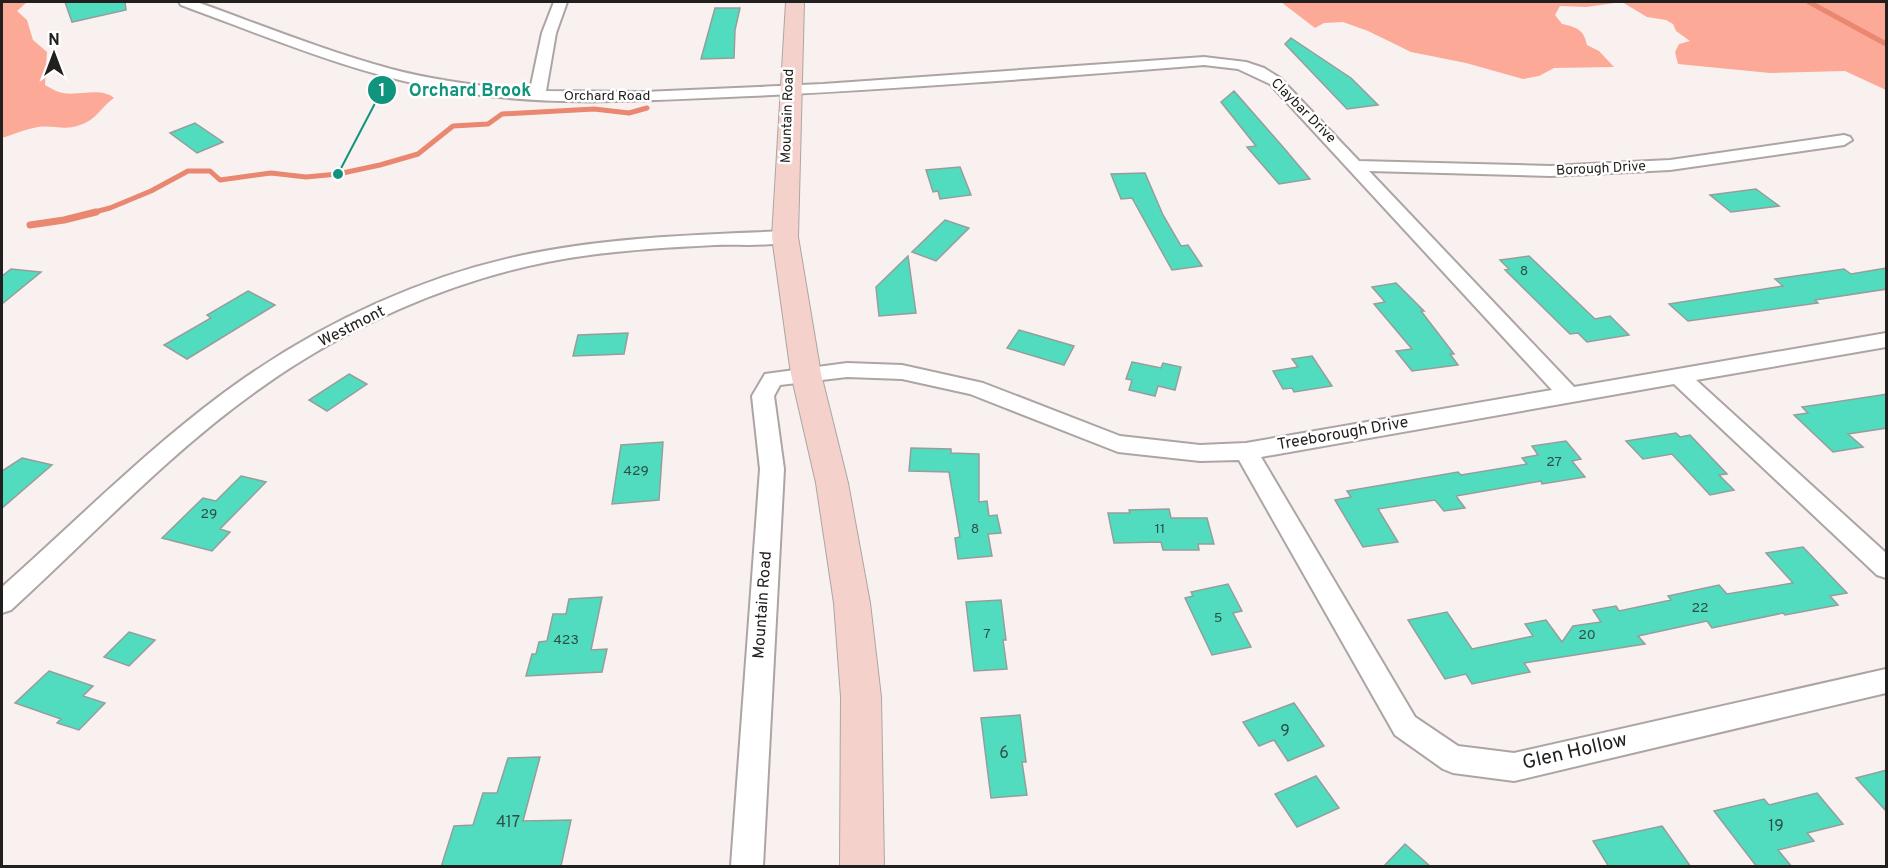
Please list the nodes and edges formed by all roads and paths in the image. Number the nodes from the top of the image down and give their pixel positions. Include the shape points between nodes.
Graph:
1 (186, 2) edge
2 (561, 2) edge
3 (795, 2) edge
4 (789, 89) junction
5 (537, 96) junction
6 (1844, 140) dead end
7 (1356, 166) junction
8 (785, 237) junction
9 (1887, 340) edge
10 (806, 374) junction
11 (1680, 378) junction
12 (1569, 394) junction
13 (1246, 452) junction
14 (1887, 568) edge
15 (2, 602) edge
16 (1887, 681) edge
17 (747, 867) edge
18 (862, 867) edge

1 - 5 street, Orchard Road via 335,57 414,80
2 - 5 street via 549,33
3 - 4 main road, Mountain Road
4 - 5 street, Orchard Road via 650,97
4 - 7 street, Claybar Drive via 1229,62 1254,69 1275,81
4 - 8 main road, Mountain Road
6 - 7 street, Borough Drive via 1659,166 1550,171
7 - 12 street, Claybar Drive
8 - 10 main road, Mountain Road
8 - 15 street, Westmont via 664,243 518,262 467,277 371,315 273,370 224,405
9 - 11 street, Treeborough Drive
10 - 13 street, Treeborough Drive via 847,370 902,372 975,388 1119,444 1200,453
10 - 17 street, Mountain Road via 773,379 763,396 772,469
10 - 18 main road, Mountain Road via 835,502 852,603 861,697
11 - 12 street, Treeborough Drive
11 - 14 street
12 - 13 street, Treeborough Drive
13 - 16 street, Glen Hollow via 1405,726 1453,759 1514,766

